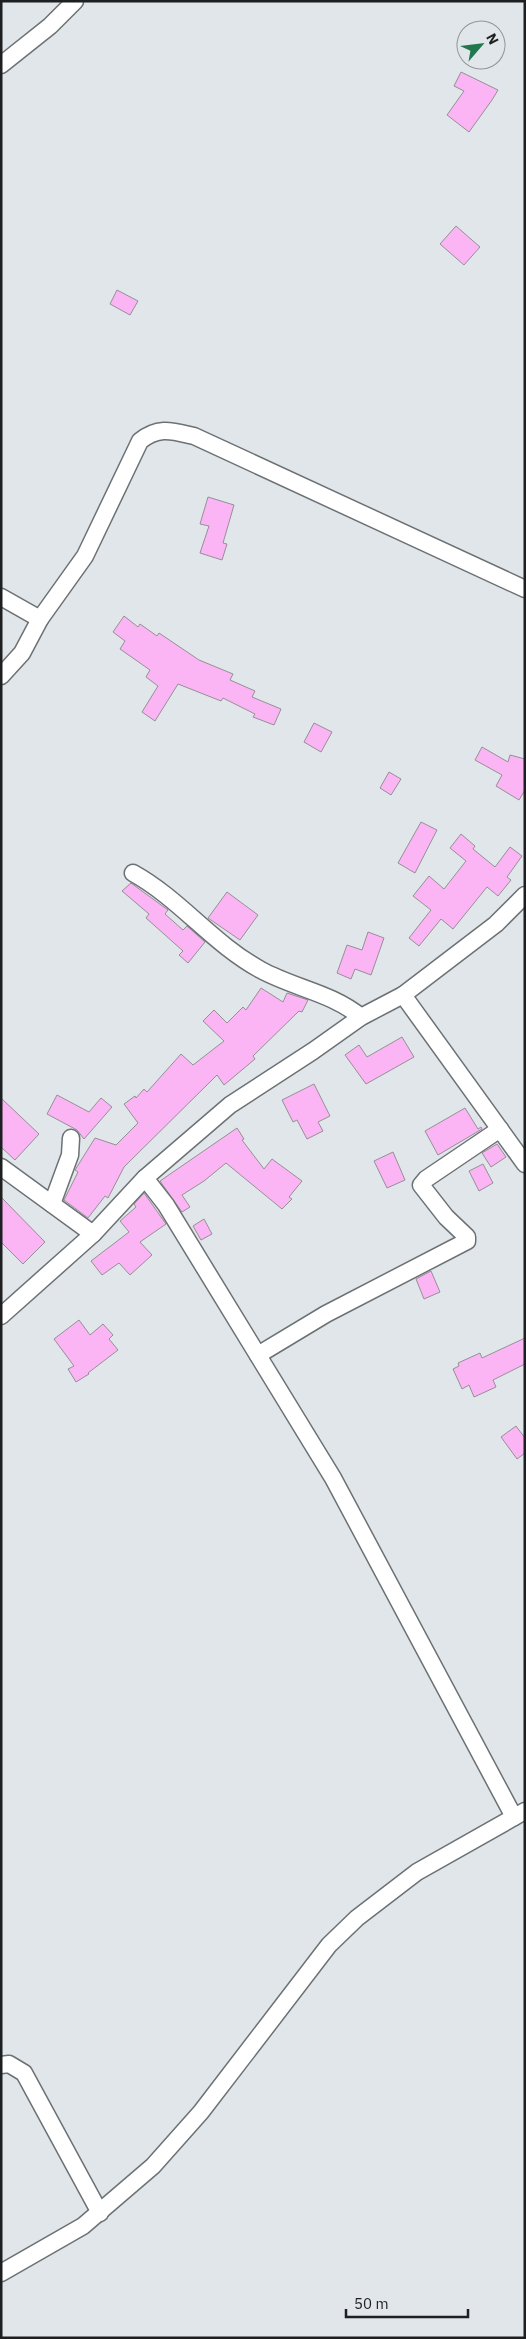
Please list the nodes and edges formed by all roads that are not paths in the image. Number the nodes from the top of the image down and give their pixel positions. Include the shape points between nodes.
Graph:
1 (75, 1) edge
2 (1, 65) edge
3 (525, 589) edge
4 (1, 597) edge
5 (40, 619) junction
6 (1, 676) edge
7 (133, 873) dead end
8 (525, 895) edge
9 (402, 995) junction
10 (361, 1017) junction
11 (500, 1129) junction
12 (71, 1138) dead end
13 (525, 1164) edge
14 (1, 1167) edge
15 (144, 1178) junction
16 (52, 1204) junction
17 (93, 1234) junction
18 (1, 1316) edge
19 (258, 1355) junction
20 (520, 1814) edge
21 (1, 2065) edge
22 (100, 2213) junction
23 (1, 2273) edge

1 - 2 street via 50,26
3 - 5 street via 194,436 170,430 151,432 140,441 85,556
4 - 5 street
5 - 6 street via 22,653
7 - 10 street via 155,885 239,956 262,970 345,1004
8 - 9 street via 496,924
9 - 10 street
9 - 11 street
10 - 15 street via 230,1105
11 - 13 street
11 - 19 street via 421,1185 440,1211 467,1237 467,1241 326,1314
12 - 16 street via 70,1155
14 - 16 street
15 - 17 street
15 - 19 street via 166,1205
16 - 17 street
17 - 18 street
19 - 20 street via 333,1478
20 - 22 street via 417,1872 357,1918 329,1945 201,2112 153,2166
21 - 22 street via 9,2064 24,2073
22 - 23 street via 55,2244

